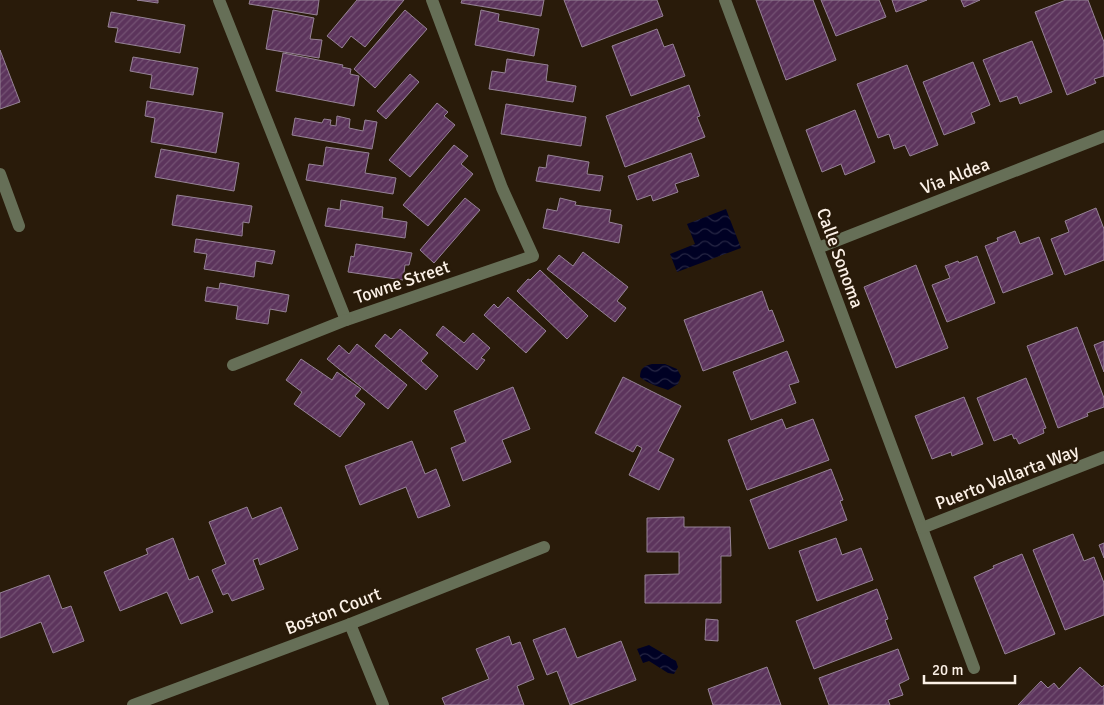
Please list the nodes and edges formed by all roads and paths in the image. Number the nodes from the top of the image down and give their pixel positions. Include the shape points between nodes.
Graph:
1 (219, 0) edge
2 (432, 0) edge
3 (725, 0) edge
4 (1104, 136) edge
5 (0, 174) edge
6 (19, 226) dead end
7 (818, 248) junction
8 (346, 320) junction
9 (233, 364) dead end
10 (1104, 458) edge
11 (922, 528) junction
12 (544, 547) dead end
13 (350, 624) junction
14 (974, 668) dead end
15 (133, 705) edge
16 (383, 705) edge

1 - 8 street, Towne Street
2 - 8 street, Towne Street via 502,188 533,256
3 - 7 street, Calle Sonoma
4 - 7 street, Via Aldea
5 - 6 street
7 - 11 street, Calle Sonoma
8 - 9 street
10 - 11 street, Puerto Vallarta Way
11 - 14 street, Calle Sonoma
12 - 13 street, Boston Court
13 - 15 street, Boston Court
13 - 16 street

